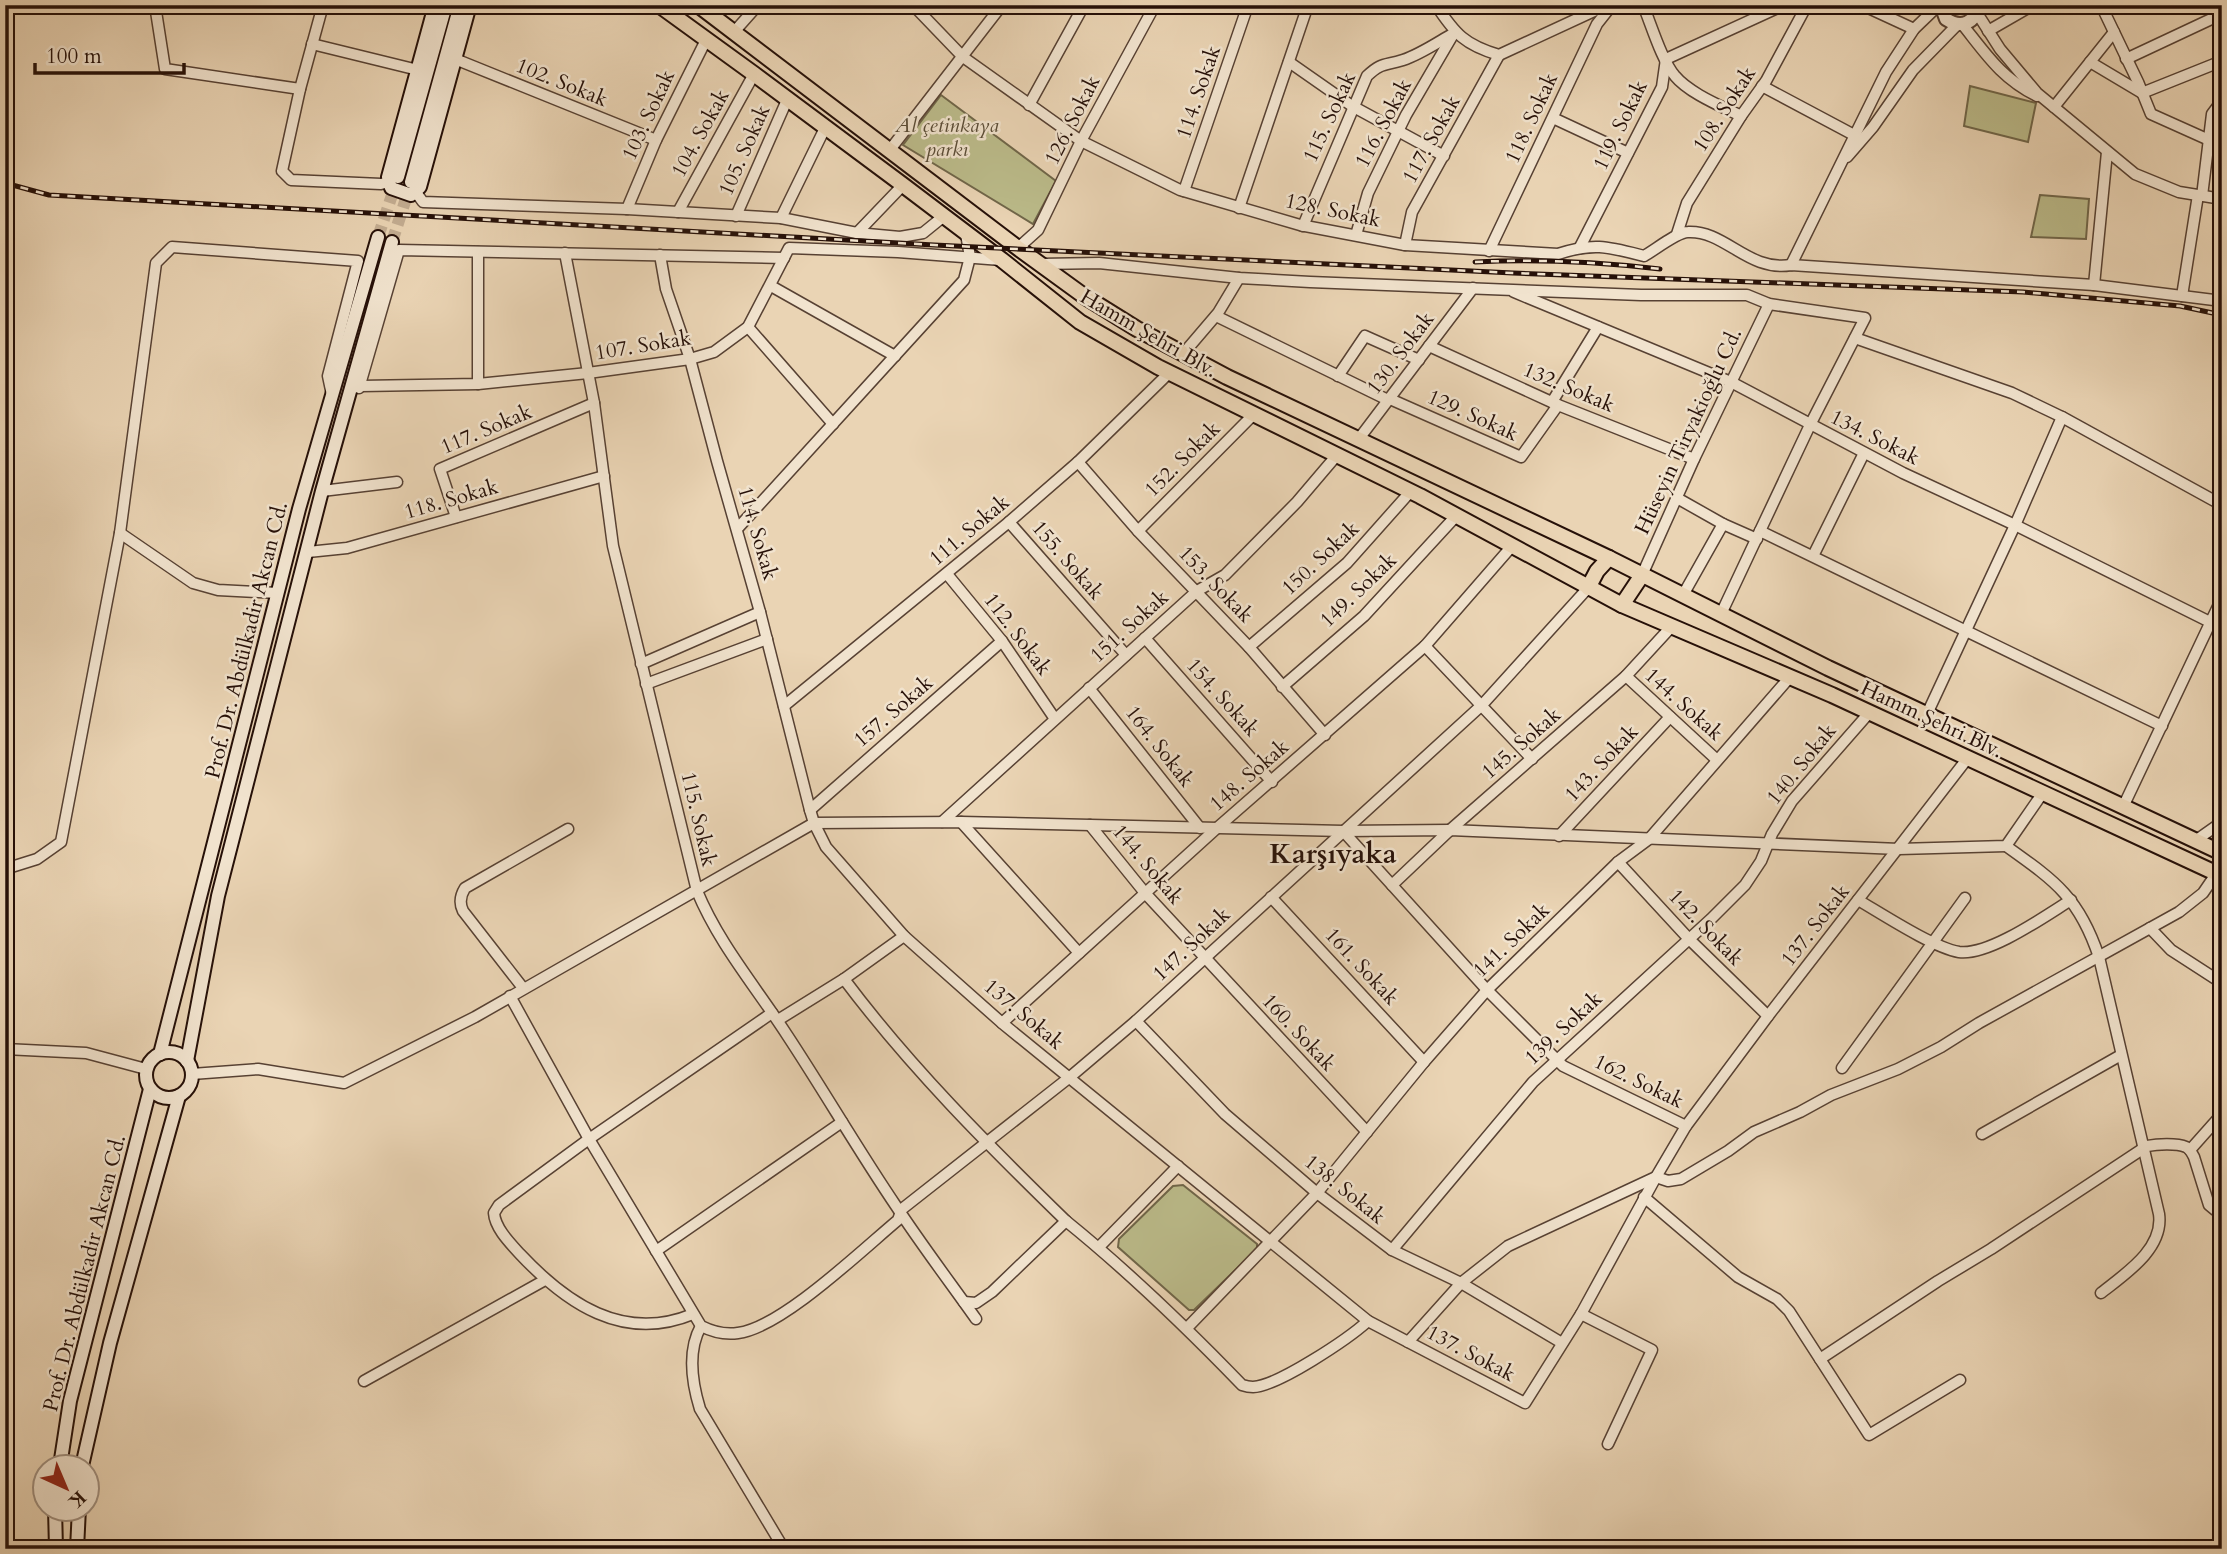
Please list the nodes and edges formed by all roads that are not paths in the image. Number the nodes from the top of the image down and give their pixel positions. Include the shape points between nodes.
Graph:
1 (155, 5) edge
2 (323, 5) edge
3 (435, 5) edge
4 (446, 5) edge
5 (460, 5) edge
6 (470, 5) edge
7 (659, 5) edge
8 (698, 5) edge
9 (758, 5) edge
10 (1002, 5) edge
11 (1084, 5) edge
12 (1154, 5) edge
13 (1248, 5) edge
14 (1308, 5) edge
15 (1436, 5) edge
16 (1607, 5) edge
17 (1612, 5) edge
18 (1643, 5) edge
19 (1784, 5) edge
20 (1807, 5) edge
21 (1863, 5) edge
22 (1940, 5) edge
23 (2033, 5) edge
24 (2101, 5) edge
25 (915, 6) edge
26 (1979, 8) edge
27 (2222, 14) edge
28 (1959, 24) junction
29 (1914, 29) junction
30 (1988, 31) junction
31 (2114, 32) junction
32 (734, 33) junction
33 (1454, 33) junction
34 (706, 40) junction
35 (312, 44) junction
36 (1499, 55) junction
37 (963, 57) junction
38 (455, 59) junction
39 (1666, 59) junction
40 (2126, 59) junction
41 (2222, 61) edge
42 (1289, 62) junction
43 (2090, 62) junction
44 (418, 70) junction
45 (754, 74) junction
46 (1762, 86) junction
47 (300, 89) junction
48 (2142, 93) junction
49 (787, 100) junction
50 (2050, 104) junction
51 (1030, 105) junction
52 (2222, 105) edge
53 (1352, 106) junction
54 (1741, 116) junction
55 (1553, 118) junction
56 (825, 128) junction
57 (1398, 132) junction
58 (1854, 135) junction
59 (656, 140) junction
60 (2209, 140) junction
61 (1081, 141) junction
62 (889, 150) junction
63 (2107, 152) junction
64 (1628, 153) junction
65 (1444, 156) junction
66 (1838, 169) junction
67 (394, 179) junction
68 (903, 185) junction
69 (413, 186) junction
70 (1184, 191) junction
71 (2200, 195) junction
72 (2222, 199) edge
73 (1239, 208) junction
74 (627, 209) junction
75 (678, 212) junction
76 (736, 216) junction
77 (944, 216) junction
78 (781, 218) junction
79 (1303, 226) junction
80 (857, 233) junction
81 (966, 233) junction
82 (1677, 234) junction
83 (1356, 235) junction
84 (378, 237) tunnel mouth
85 (392, 242) tunnel mouth
86 (1405, 245) junction
87 (1580, 247) junction
88 (1018, 248) junction
89 (1489, 251) junction
90 (478, 252) junction
91 (565, 253) junction
92 (660, 256) junction
93 (970, 257) junction
94 (784, 258) junction
95 (1002, 260) junction
96 (1040, 264) junction
97 (1791, 264) junction
98 (1239, 278) junction
99 (2094, 285) junction
100 (771, 286) junction
101 (1473, 288) junction
102 (1507, 289) junction
103 (2182, 296) junction
104 (2222, 301) edge
105 (1769, 304) junction
106 (1216, 316) junction
107 (748, 327) junction
108 (1598, 327) junction
109 (1855, 338) junction
110 (1429, 346) junction
111 (1183, 354) junction
112 (895, 356) junction
113 (690, 359) junction
114 (1419, 360) junction
115 (588, 373) junction
116 (1169, 373) junction
117 (1338, 376) junction
118 (1731, 382) junction
119 (478, 384) junction
120 (361, 386) junction
121 (333, 397) junction
122 (349, 399) junction
123 (1389, 400) junction
124 (594, 403) junction
125 (1555, 404) junction
126 (1254, 414) junction
127 (2062, 417) junction
128 (833, 424) junction
129 (1810, 425) junction
130 (1357, 440) junction
131 (1864, 453) junction
132 (1337, 455) junction
133 (1694, 459) junction
134 (1078, 462) junction
135 (604, 476) junction
136 (397, 482) dead end
137 (322, 491) junction
138 (1411, 491) junction
139 (1677, 498) junction
140 (2222, 505) edge
141 (1456, 516) junction
142 (456, 517) junction
143 (1009, 522) junction
144 (1723, 524) junction
145 (2015, 525) junction
146 (737, 530) junction
147 (1138, 531) junction
148 (120, 533) junction
149 (1759, 535) junction
150 (1512, 546) junction
151 (308, 552) junction
152 (1813, 556) junction
153 (1609, 558) junction
154 (947, 574) junction
155 (1642, 575) junction
156 (1588, 588) junction
157 (1197, 591) junction
158 (278, 593) junction
159 (1683, 595) junction
160 (2222, 598) edge
161 (1622, 605) junction
162 (760, 612) junction
163 (1721, 614) junction
164 (2210, 623) junction
165 (1672, 626) junction
166 (2222, 628) edge
167 (1967, 630) junction
168 (1145, 638) junction
169 (767, 639) junction
170 (1002, 641) junction
171 (1425, 646) junction
172 (1249, 647) junction
173 (1126, 655) junction
174 (641, 664) junction
175 (1626, 676) junction
176 (1790, 677) junction
177 (646, 684) junction
178 (1282, 687) junction
179 (1089, 688) junction
180 (1482, 705) junction
181 (784, 706) junction
182 (1869, 713) junction
183 (1927, 714) junction
184 (1670, 717) junction
185 (1055, 719) junction
186 (2162, 726) junction
187 (1325, 735) junction
188 (1532, 759) junction
189 (1967, 759) junction
190 (1717, 760) junction
191 (1272, 782) junction
192 (2042, 794) junction
193 (2123, 807) junction
194 (810, 810) junction
195 (814, 822) junction
196 (942, 822) junction
197 (961, 822) junction
198 (2222, 822) edge
199 (1090, 825) junction
200 (1200, 828) junction
201 (1217, 828) junction
202 (568, 829) dead end
203 (1450, 830) junction
204 (1343, 831) junction
205 (1559, 836) junction
206 (1649, 839) junction
207 (2194, 841) junction
208 (1767, 843) junction
209 (2006, 846) junction
210 (1899, 849) junction
211 (2222, 853) edge
212 (1618, 862) junction
213 (5, 869) edge
214 (2219, 875) edge
215 (1392, 885) junction
216 (697, 891) junction
217 (1145, 894) junction
218 (1271, 897) junction
219 (1965, 898) dead end
220 (1858, 900) junction
221 (2071, 900) junction
222 (2150, 928) junction
223 (904, 936) junction
224 (1689, 939) junction
225 (1933, 943) junction
226 (1079, 953) junction
227 (2099, 957) junction
228 (1204, 958) junction
229 (844, 979) junction
230 (2222, 983) edge
231 (523, 988) junction
232 (1487, 990) junction
233 (510, 996) junction
234 (1768, 1016) junction
235 (775, 1017) junction
236 (1136, 1021) junction
237 (1002, 1023) junction
238 (5, 1049) edge
239 (160, 1054) junction
240 (2121, 1055) junction
241 (1556, 1059) junction
242 (1424, 1062) junction
243 (190, 1067) junction
244 (1842, 1068) dead end
245 (146, 1069) junction
246 (1070, 1077) junction
247 (150, 1089) junction
248 (179, 1096) junction
249 (2222, 1114) edge
250 (842, 1122) junction
251 (1686, 1126) junction
252 (1367, 1132) junction
253 (1982, 1134) dead end
254 (590, 1139) junction
255 (987, 1144) junction
256 (2142, 1148) junction
257 (2190, 1150) junction
258 (1178, 1166) junction
259 (1656, 1177) junction
260 (1317, 1193) junction
261 (1644, 1197) junction
262 (2222, 1210) edge
263 (901, 1213) junction
264 (1066, 1221) junction
265 (1271, 1242) junction
266 (1099, 1247) junction
267 (1392, 1250) junction
268 (656, 1251) junction
269 (545, 1280) junction
270 (1461, 1283) junction
271 (2101, 1293) dead end
272 (964, 1302) junction
273 (693, 1314) junction
274 (1581, 1314) junction
275 (976, 1319) dead end
276 (1368, 1321) junction
277 (701, 1326) junction
278 (1187, 1328) junction
279 (1408, 1342) junction
280 (1562, 1343) junction
281 (1820, 1359) junction
282 (1960, 1380) dead end
283 (364, 1381) dead end
284 (1608, 1444) dead end
285 (62, 1452) edge
286 (85, 1452) edge
287 (55, 1522) edge
288 (78, 1522) edge
289 (55, 1549) edge
290 (77, 1549) edge
291 (784, 1549) edge

1 - 47 street via 166,69
2 - 35 street
3 - 44 main road
4 - 67 main road
5 - 69 main road
6 - 38 main road
7 - 34 main road, Hamm Şehri Blv.
8 - 32 main road, Hamm Şehri Blv.
9 - 32 street
10 - 37 street
11 - 51 street
12 - 61 street, 126. Sokak
13 - 70 street, 114. Sokak
14 - 42 street
15 - 33 street
16 - 36 street
17 - 55 street, 118. Sokak via 1597,24
18 - 39 street
19 - 39 street, 119. Sokak
20 - 46 street, 108. Sokak
21 - 29 street
22 - 28 main road via 1946,19
22 - 29 street
23 - 30 street
24 - 31 street
25 - 37 street, 128. Sokak
26 - 28 main road via 1973,18
26 - 30 street
27 - 40 street
28 - 50 street via 1997,69
28 - 66 street via 1913,70
29 - 58 street
30 - 50 street
31 - 40 street
31 - 43 street
32 - 62 main road, Hamm Şehri Blv.
33 - 36 street
33 - 53 street, 115. Sokak via 1403,60 1380,65 1367,76
33 - 57 street, 116. Sokak
34 - 45 main road, Hamm Şehri Blv.
34 - 59 street, 103. Sokak
35 - 44 street
35 - 47 street
36 - 65 street, 117. Sokak
37 - 51 street, 128. Sokak
37 - 62 street
38 - 59 street, 102. Sokak
38 - 69 main road via 420,187
39 - 54 street via 1684,84
39 - 64 street, 119. Sokak via 1662,87
40 - 48 street
41 - 48 street
42 - 53 street
42 - 73 street
43 - 48 street
43 - 50 street
44 - 67 main road via 388,177
45 - 49 main road, Hamm Şehri Blv.
45 - 75 street, 104. Sokak
46 - 54 street, 108. Sokak
46 - 58 street
47 - 67 street via 282,171 291,180 381,184
48 - 60 street via 2151,114
49 - 56 main road, Hamm Şehri Blv.
49 - 76 street, 105. Sokak
50 - 63 street
51 - 61 street, 128. Sokak
52 - 60 street via 2212,114
53 - 57 street
53 - 79 street, 115. Sokak
54 - 82 street, 108. Sokak via 1687,203
55 - 64 street
55 - 89 street, 118. Sokak
56 - 68 main road, Hamm Şehri Blv.
56 - 78 street
57 - 65 street
57 - 83 street, 116. Sokak via 1368,193
58 - 66 street
59 - 74 street, 103. Sokak
60 - 71 street
61 - 70 street, 128. Sokak
61 - 88 street, 126. Sokak via 1038,230
62 - 88 main road, Hamm Şehri Blv.
63 - 71 street via 2135,174 2179,192
63 - 99 street
64 - 87 street, 119. Sokak
65 - 86 street, 117. Sokak via 1412,212
66 - 97 street
67 - 69 main road via 391,188 411,195
68 - 77 main road, Hamm Şehri Blv.
68 - 80 street
69 - 74 street via 423,202
70 - 73 street, 128. Sokak
71 - 72 street
71 - 103 street
73 - 79 street, 128. Sokak
74 - 75 street
75 - 76 street
76 - 78 street
77 - 80 street via 923,233 900,237
77 - 81 main road, Hamm Şehri Blv.
78 - 80 street
79 - 83 street, 128. Sokak
81 - 93 street
81 - 95 main road, Hamm Şehri Blv.
82 - 87 street, 128. Sokak via 1644,256 1601,246
82 - 97 street via 1704,234 1756,262 1776,267
83 - 86 street, 128. Sokak
84 - 121 main road, Prof. Dr. Abdülkadir Akcan Cd.
85 - 122 main road, Prof. Dr. Abdülkadir Akcan Cd.
86 - 89 street, 128. Sokak
87 - 89 street, 128. Sokak via 1558,254
88 - 96 main road, Hamm Şehri Blv.
90 - 91 street
90 - 119 street
90 - 120 street via 399,250
91 - 92 street
91 - 115 street, 115. Sokak
92 - 94 street
92 - 113 street, 114. Sokak
93 - 94 street via 789,248
93 - 95 street
93 - 112 street via 964,280
94 - 100 street, 107. Sokak
95 - 116 main road, Hamm Şehri Blv. via 1080,322
96 - 98 street via 1099,263
96 - 111 main road, Hamm Şehri Blv. via 1084,296
97 - 99 street
98 - 101 street
98 - 106 street
99 - 103 street
100 - 107 street, 107. Sokak
100 - 112 street
101 - 102 street
101 - 110 street, 130. Sokak
102 - 105 street via 1740,295
102 - 108 street, 134. Sokak
103 - 104 street
105 - 109 street via 1866,318
105 - 118 street, Hüseyin Tiryakioğlu Cd.
106 - 111 street
106 - 117 street
107 - 113 street, 107. Sokak via 714,352
107 - 128 street
108 - 118 street, 134. Sokak
108 - 125 street
109 - 127 street via 2012,393
109 - 129 street
110 - 114 street, 130. Sokak
110 - 125 street, 132. Sokak
111 - 130 main road, Hamm Şehri Blv.
112 - 128 street
113 - 115 street, 107. Sokak
113 - 146 street, 114. Sokak
114 - 117 street via 1365,336
114 - 123 street, 130. Sokak
115 - 119 street, 107. Sokak
115 - 124 street, 115. Sokak
116 - 126 main road, Hamm Şehri Blv.
116 - 134 street, 111. Sokak
117 - 123 street
118 - 129 street, 134. Sokak
118 - 133 street, Hüseyin Tiryakioğlu Cd.
119 - 120 street, 107. Sokak
120 - 122 street
121 - 148 street via 328,376 358,261 172,247 156,263
121 - 158 main road, Prof. Dr. Abdülkadir Akcan Cd.
122 - 137 main road, Prof. Dr. Abdülkadir Akcan Cd.
123 - 125 street, 129. Sokak via 1521,457
123 - 130 street, 130. Sokak
124 - 135 street, 115. Sokak
124 - 142 street, 117. Sokak via 440,470
125 - 133 street, 132. Sokak
126 - 132 main road, Hamm Şehri Blv.
126 - 147 street, 152. Sokak
127 - 140 street
127 - 145 street
128 - 146 street
129 - 131 street, 134. Sokak
129 - 149 street
130 - 153 main road, Hamm Şehri Blv.
131 - 145 street, 134. Sokak
131 - 152 street
132 - 138 main road, Hamm Şehri Blv.
132 - 157 street, 151. Sokak via 1225,575
133 - 139 street, Hüseyin Tiryakioğlu Cd.
134 - 143 street, 111. Sokak
134 - 147 street, 153. Sokak
135 - 142 street, 118. Sokak
135 - 174 street, 115. Sokak via 613,546
136 - 137 street
137 - 151 main road, Prof. Dr. Abdülkadir Akcan Cd.
138 - 141 main road, Hamm Şehri Blv.
138 - 172 street, 150. Sokak via 1347,563
139 - 144 street
139 - 155 street, Hüseyin Tiryakioğlu Cd.
141 - 150 main road, Hamm Şehri Blv.
141 - 178 street, 149. Sokak via 1363,616
142 - 151 street, 118. Sokak via 347,548
143 - 154 street, 111. Sokak
143 - 173 street, 155. Sokak
144 - 149 street
144 - 159 street
145 - 164 street, 134. Sokak
145 - 167 street
146 - 162 street, 114. Sokak
147 - 157 street, 153. Sokak
148 - 158 street via 193,583 218,590
148 - 213 street via 61,842 37,859
149 - 152 street
149 - 163 street
150 - 156 main road, Hamm Şehri Blv.
150 - 171 street, 148. Sokak
151 - 243 main road, Prof. Dr. Abdülkadir Akcan Cd. via 218,896
152 - 167 street
153 - 155 main road, Hamm Şehri Blv.
153 - 156 main road
154 - 170 street, 112. Sokak
154 - 181 street, 111. Sokak
155 - 159 main road, Hamm Şehri Blv.
155 - 161 main road
156 - 161 main road, Hamm Şehri Blv.
156 - 180 street, 147. Sokak
157 - 168 street, 151. Sokak
157 - 172 street, 153. Sokak
158 - 239 main road, Prof. Dr. Abdülkadir Akcan Cd.
159 - 163 main road, Hamm Şehri Blv.
160 - 164 street
161 - 165 main road, Hamm Şehri Blv.
162 - 169 street, 114. Sokak
162 - 174 street
163 - 183 main road, Hamm Şehri Blv.
164 - 166 street, 134. Sokak
164 - 186 street
165 - 175 street, 145. Sokak
165 - 176 main road, Hamm Şehri Blv.
167 - 183 street
167 - 186 street
168 - 173 street, 151. Sokak
168 - 191 street, 154. Sokak
169 - 177 street
169 - 181 street, 114. Sokak
170 - 185 street, 112. Sokak
170 - 194 street, 157. Sokak
171 - 180 street
171 - 187 street, 148. Sokak
172 - 178 street, 153. Sokak
173 - 179 street, 151. Sokak
174 - 177 street, 115. Sokak
175 - 184 street, 144. Sokak
175 - 188 street, 145. Sokak
176 - 182 main road, Hamm Şehri Blv.
176 - 190 street, 141. Sokak
177 - 216 street, 115. Sokak
178 - 187 street, 153. Sokak
179 - 185 street, 151. Sokak
179 - 200 street, 164. Sokak
180 - 188 street
180 - 204 street, 147. Sokak
181 - 194 street, 114. Sokak
182 - 189 main road, Hamm Şehri Blv.
182 - 208 street, 140. Sokak via 1792,801
183 - 193 main road, Hamm Şehri Blv.
184 - 190 street, 144. Sokak
184 - 205 street, 143. Sokak
185 - 196 street, 151. Sokak
186 - 193 street
187 - 191 street, 148. Sokak
188 - 203 street, 145. Sokak
189 - 192 main road, Hamm Şehri Blv.
189 - 210 street, 137. Sokak
190 - 206 street, 141. Sokak
191 - 201 street, 148. Sokak
192 - 209 street
192 - 214 main road, Hamm Şehri Blv.
193 - 207 main road, Hamm Şehri Blv.
194 - 195 street, 114. Sokak
195 - 196 street
195 - 216 street
195 - 223 street, 137. Sokak via 827,847
196 - 197 street
197 - 199 street
197 - 226 street
198 - 207 street
199 - 200 street
199 - 217 street, 144. Sokak
200 - 201 street
201 - 204 street
201 - 217 street, 148. Sokak
202 - 231 street via 466,888 460,899 463,911
203 - 204 street
203 - 205 street
203 - 215 street, 145. Sokak
204 - 215 street, 162. Sokak
204 - 218 street, 147. Sokak
205 - 206 street
206 - 208 street
206 - 212 street, 141. Sokak
207 - 211 main road, Hamm Şehri Blv.
208 - 210 street
208 - 224 street, 139. Sokak via 1745,885
209 - 210 street
209 - 221 street via 2054,881
210 - 220 street, 137. Sokak
212 - 224 street, 142. Sokak
212 - 232 street, 141. Sokak
214 - 222 street via 2188,905
215 - 232 street, 162. Sokak
216 - 231 street
216 - 235 street, 115. Sokak via 708,918
217 - 226 street, 148. Sokak
217 - 228 street, 144. Sokak
218 - 228 street, 147. Sokak
218 - 242 street, 161. Sokak
219 - 225 street
220 - 225 street
220 - 234 street, 137. Sokak
221 - 225 street via 1976,951 1959,952
221 - 227 street
222 - 227 street
222 - 230 street via 2171,950
223 - 229 street
223 - 237 street, 137. Sokak
224 - 234 street, 142. Sokak
224 - 241 street, 139. Sokak
225 - 244 street
226 - 237 street, 148. Sokak
227 - 240 street
227 - 259 street via 1920,1058 1754,1132 1681,1179
228 - 236 street, 147. Sokak
228 - 252 street, 160. Sokak
229 - 235 street
229 - 255 street via 874,1019
231 - 233 street
232 - 241 street, 162. Sokak
232 - 242 street, 141. Sokak
233 - 243 street via 344,1083 258,1069
233 - 254 street
234 - 251 street, 137. Sokak
235 - 250 street, 115. Sokak
235 - 254 street
236 - 246 street, 147. Sokak
236 - 260 street, 138. Sokak via 1225,1114
237 - 246 street, 137. Sokak
238 - 245 street via 86,1053
239 - 243 main road via 175,1053
239 - 245 main road, Prof. Dr. Abdülkadir Akcan Cd.
240 - 253 street
240 - 256 street
241 - 251 street, 162. Sokak
241 - 267 street, 139. Sokak
242 - 252 street, 141. Sokak
243 - 248 main road, Prof. Dr. Abdülkadir Akcan Cd. via 189,1087
245 - 247 main road, Prof. Dr. Abdülkadir Akcan Cd.
246 - 255 street, 147. Sokak
246 - 258 street, 137. Sokak
247 - 248 main road via 160,1097
247 - 285 main road, Prof. Dr. Abdülkadir Akcan Cd. via 70,1401
248 - 286 main road, Prof. Dr. Abdülkadir Akcan Cd. via 110,1343
249 - 257 street
250 - 263 street, 115. Sokak
250 - 268 street
251 - 259 street, 137. Sokak
252 - 260 street, 141. Sokak
254 - 268 street
254 - 269 street via 494,1213 513,1247
255 - 263 street, 147. Sokak
255 - 264 street
256 - 257 street via 2153,1144
256 - 271 street via 2159,1214 2159,1233 2132,1268
256 - 281 street
257 - 262 street via 2209,1205
258 - 265 street, 137. Sokak
258 - 266 street
259 - 261 street, 137. Sokak
259 - 270 street via 1508,1247
260 - 265 street, 141. Sokak
260 - 267 street, 138. Sokak
261 - 274 street, 137. Sokak
261 - 281 street via 1738,1277 1777,1299
263 - 272 street, 115. Sokak
263 - 277 street, 147. Sokak via 786,1312 746,1332 722,1333
264 - 266 street
264 - 272 street via 992,1292 976,1303
265 - 276 street, 137. Sokak
265 - 278 street, 141. Sokak
266 - 278 street
267 - 270 street, 138. Sokak
268 - 273 street
269 - 273 street via 580,1305 622,1321 658,1322
269 - 283 street
270 - 279 street
270 - 280 street, 138. Sokak
272 - 275 street, 115. Sokak
273 - 277 street
274 - 280 street, 137. Sokak
274 - 284 street via 1652,1350
276 - 278 street via 1287,1375 1253,1387 1242,1385
276 - 279 street, 137. Sokak
277 - 291 street via 692,1356 700,1409
279 - 280 street, 137. Sokak via 1525,1403
281 - 282 street via 1869,1435
287 - 289 main road
288 - 290 main road

